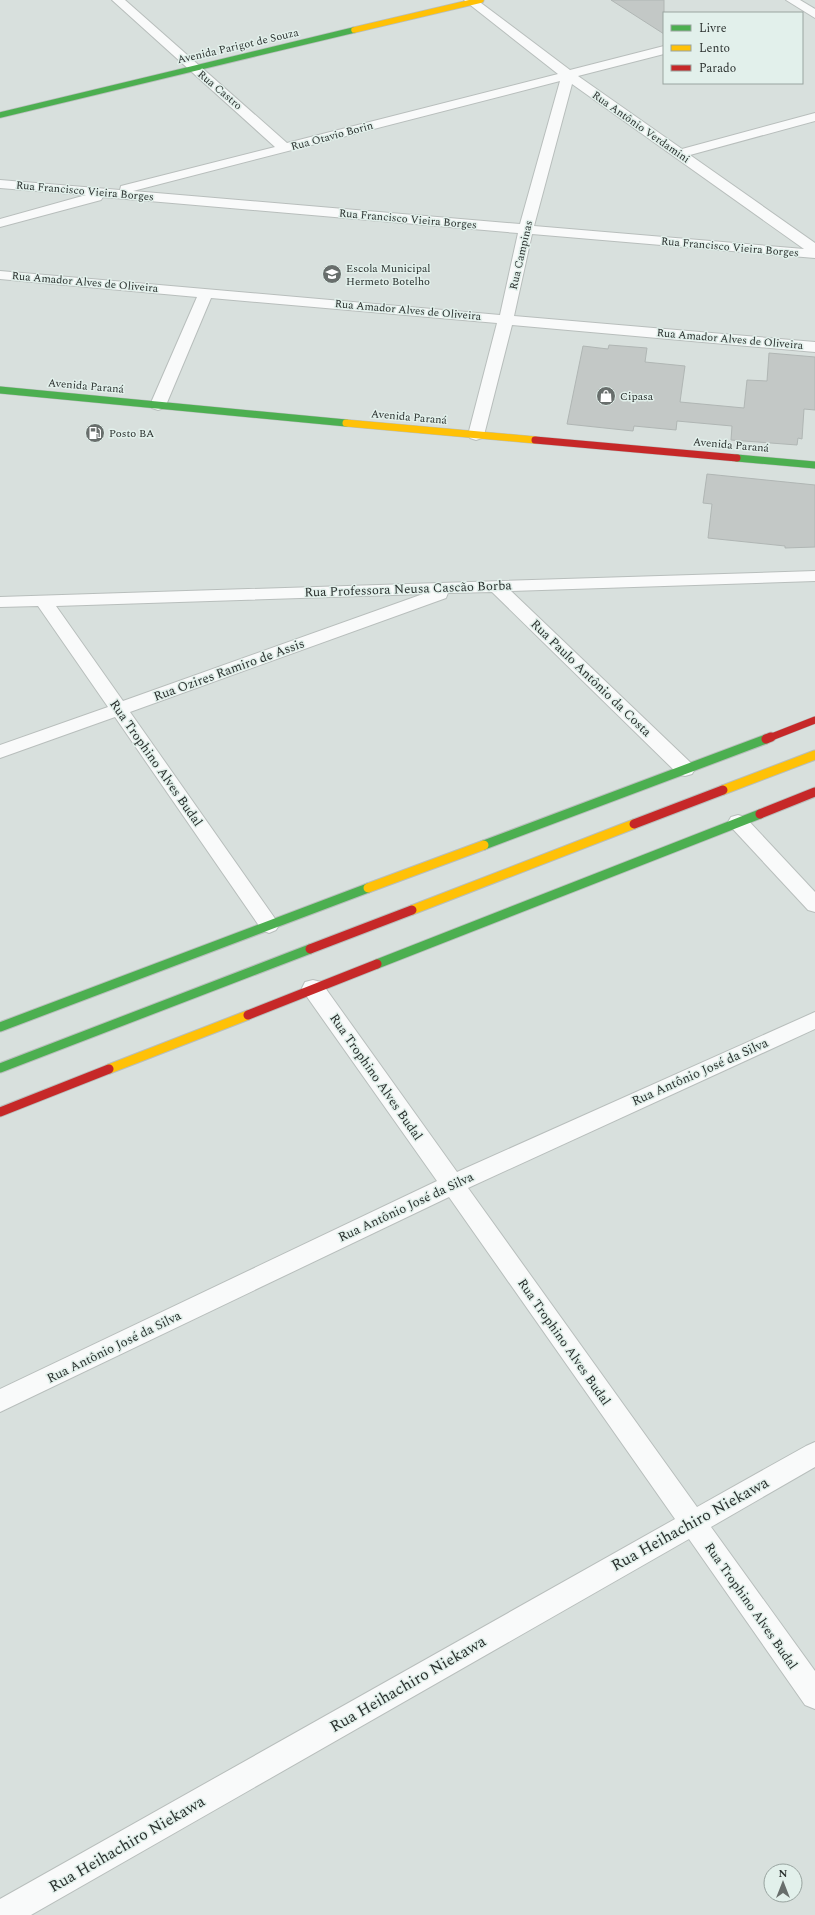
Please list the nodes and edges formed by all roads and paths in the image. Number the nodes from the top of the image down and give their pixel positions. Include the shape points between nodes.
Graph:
1 (118, 0) edge
2 (792, 0) edge
3 (475, 1) edge
4 (811, 13) edge
5 (663, 50) edge
6 (200, 56) dead end
7 (181, 60) junction
8 (195, 69) junction
9 (568, 74) junction
10 (0, 116) edge
11 (815, 117) edge
12 (284, 148) junction
13 (680, 154) junction
14 (0, 184) edge
15 (111, 193) junction
16 (0, 223) edge
17 (526, 229) junction
18 (815, 250) edge
19 (815, 254) edge
20 (0, 275) edge
21 (206, 293) junction
22 (506, 319) junction
23 (815, 347) edge
24 (0, 390) edge
25 (158, 405) junction
26 (476, 435) junction
27 (815, 465) edge
28 (815, 576) edge
29 (497, 587) junction
30 (459, 588) junction
31 (43, 600) junction
32 (0, 602) edge
33 (119, 709) junction
34 (815, 720) edge
35 (0, 752) edge
36 (815, 755) edge
37 (685, 769) junction
38 (815, 792) edge
39 (738, 822) junction
40 (815, 905) edge
41 (270, 925) junction
42 (313, 988) junction
43 (815, 1020) edge
44 (0, 1027) edge
45 (0, 1068) edge
46 (0, 1112) edge
47 (452, 1185) junction
48 (0, 1401) edge
49 (815, 1454) edge
50 (692, 1522) junction
51 (815, 1695) edge
52 (2, 1915) edge

1 - 7 street, Rua Castro
2 - 4 street
3 - 8 street, Avenida Parigot de Souza
3 - 9 street, Rua Antônio Verdamini
5 - 9 street, Rua Otavio Borin
6 - 7 street, Avenida Parigot de Souza
7 - 8 street, Rua Castro
8 - 10 street, Avenida Parigot de Souza
8 - 12 street, Rua Castro via 224,92
9 - 12 street, Rua Otavio Borin
9 - 13 street, Rua Antônio Verdamini
9 - 17 street, Rua Campinas
11 - 13 street
12 - 15 street, Rua Otavio Borin
13 - 18 street, Rua Antônio Verdamini
14 - 15 street, Rua Francisco Vieira Borges
15 - 16 street, Rua Otavio Borin
15 - 17 street, Rua Francisco Vieira Borges
17 - 19 street, Rua Francisco Vieira Borges
17 - 22 street, Rua Campinas
20 - 21 street, Rua Amador Alves de Oliveira
21 - 22 street, Rua Amador Alves de Oliveira
21 - 25 street
22 - 23 street, Rua Amador Alves de Oliveira
22 - 26 street, Rua Campinas
24 - 25 street, Avenida Paraná
25 - 26 street, Avenida Paraná
26 - 27 street, Avenida Paraná
28 - 29 street, Rua Professora Neusa Cascão Borba
29 - 30 street, Rua Professora Neusa Cascão Borba
29 - 37 street, Rua Paulo Antônio da Costa
30 - 31 street, Rua Professora Neusa Cascão Borba
30 - 33 street, Rua Ozires Ramiro de Assis
31 - 32 street, Rua Professora Neusa Cascão Borba
31 - 33 street, Rua Trophino Alves Budal
33 - 35 street, Rua Ozires Ramiro de Assis
33 - 41 street, Rua Trophino Alves Budal
34 - 37 street
36 - 45 street
37 - 41 street
38 - 39 street
39 - 40 street
39 - 42 street
41 - 44 street
42 - 46 street
42 - 47 street, Rua Trophino Alves Budal
43 - 47 street, Rua Antônio José da Silva
47 - 48 street, Rua Antônio José da Silva
47 - 50 street, Rua Trophino Alves Budal
49 - 50 street, Rua Heihachiro Niekawa
50 - 51 street, Rua Trophino Alves Budal
50 - 52 street, Rua Heihachiro Niekawa

